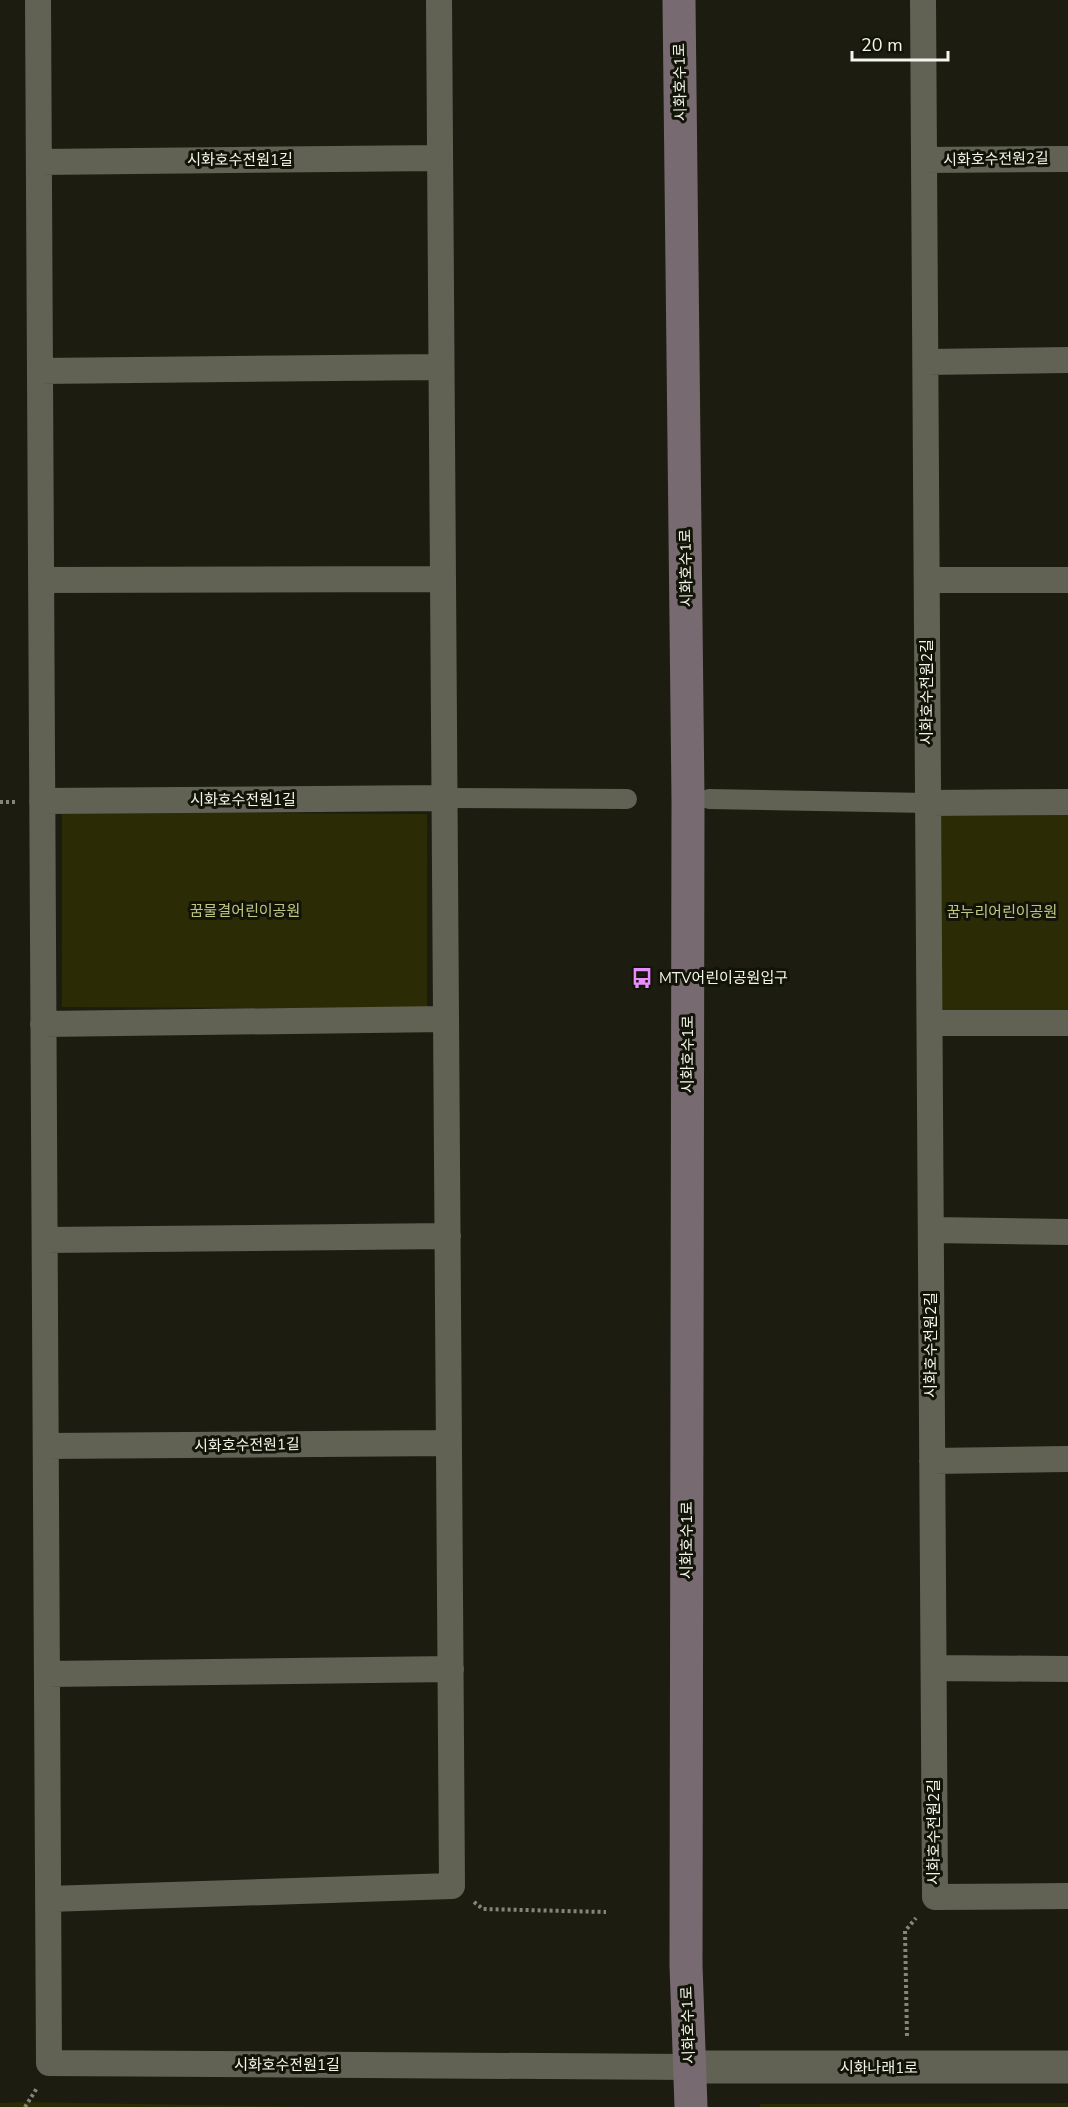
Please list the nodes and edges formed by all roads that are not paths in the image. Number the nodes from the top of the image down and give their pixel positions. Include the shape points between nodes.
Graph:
1 (38, 0) edge
2 (439, 0) edge
3 (679, 0) edge
4 (923, 0) edge
5 (440, 158) junction
6 (1068, 159) edge
7 (925, 160) junction
8 (39, 162) junction
9 (1068, 360) edge
10 (926, 362) junction
11 (441, 368) junction
12 (40, 371) junction
13 (443, 579) junction
14 (41, 580) junction
15 (927, 580) junction
16 (1068, 580) edge
17 (444, 798) junction
18 (627, 799) dead end
19 (709, 799) dead end
20 (42, 801) junction
21 (1068, 802) edge
22 (928, 803) junction
23 (446, 1019) junction
24 (930, 1023) junction
25 (1068, 1023) edge
26 (44, 1024) junction
27 (931, 1230) junction
28 (1068, 1232) edge
29 (448, 1236) junction
30 (45, 1240) junction
31 (449, 1443) junction
32 (46, 1446) junction
33 (1068, 1459) edge
34 (932, 1461) junction
35 (934, 1668) junction
36 (451, 1669) junction
37 (1068, 1669) edge
38 (47, 1674) junction
39 (1068, 1896) edge
40 (48, 1899) junction
41 (689, 2067) junction
42 (1068, 2067) edge
43 (692, 2107) edge

1 - 8 street, 시화호수전원1길
2 - 5 street
3 - 41 main road, 시화호수1로 via 688,799
4 - 7 street, 시화호수전원2길
5 - 8 street, 시화호수전원1길
5 - 11 street
6 - 7 street, 시화호수전원2길
7 - 10 street, 시화호수전원2길
8 - 12 street, 시화호수전원1길
9 - 10 street
10 - 15 street, 시화호수전원2길
11 - 12 street
11 - 13 street
12 - 14 street, 시화호수전원1길
13 - 14 street
13 - 17 street
14 - 20 street, 시화호수전원1길
15 - 16 street
15 - 22 street, 시화호수전원2길
17 - 18 street
17 - 20 street, 시화호수전원1길
17 - 23 street
19 - 22 street
20 - 26 street, 시화호수전원1길
21 - 22 street
22 - 24 street, 시화호수전원2길
23 - 26 street
23 - 29 street
24 - 25 street
24 - 27 street, 시화호수전원2길
26 - 30 street, 시화호수전원1길
27 - 28 street
27 - 34 street, 시화호수전원2길
29 - 30 street
29 - 31 street
30 - 32 street, 시화호수전원1길
31 - 32 street, 시화호수전원1길
31 - 36 street
32 - 38 street, 시화호수전원1길
33 - 34 street
34 - 35 street, 시화호수전원2길
35 - 37 street
35 - 39 street, 시화호수전원2길 via 935,1897
36 - 38 street
36 - 40 street via 452,1886
38 - 40 street, 시화호수전원1길
40 - 41 street, 시화호수전원1길 via 49,2063
41 - 42 street, 시화나래1로
41 - 43 main road, 시화호수1로

